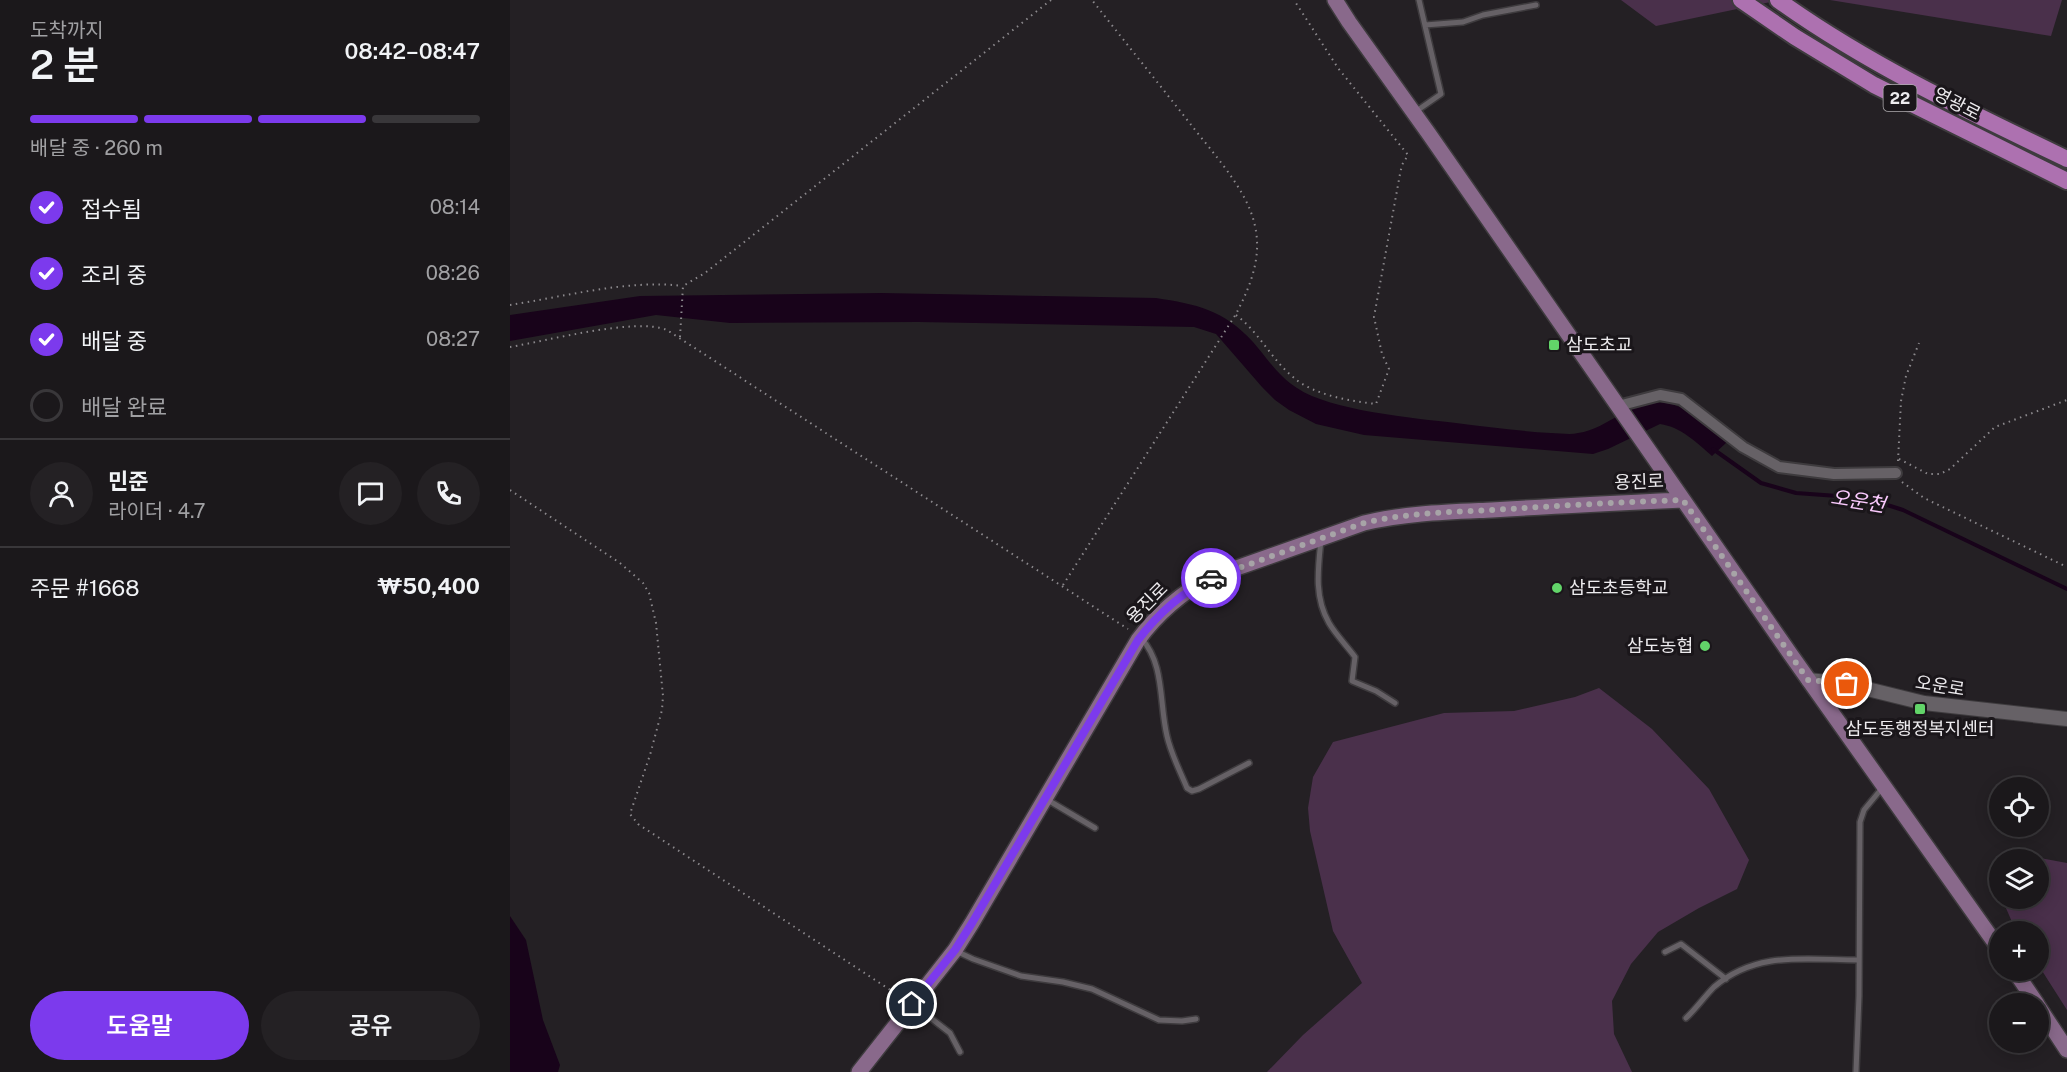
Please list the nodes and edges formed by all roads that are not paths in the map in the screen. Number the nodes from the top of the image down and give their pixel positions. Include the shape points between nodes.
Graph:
1 (1335, 0) edge
2 (1419, 0) edge
3 (1741, 0) edge
4 (1778, 0) edge
5 (1536, 5) dead end
6 (1425, 25) junction
7 (1413, 113) junction
8 (2067, 159) edge
9 (2067, 181) edge
10 (1618, 406) junction
11 (1896, 473) road end
12 (1683, 500) junction
13 (1321, 538) junction
14 (1140, 637) junction
15 (1808, 680) junction
16 (1395, 703) dead end
17 (2067, 719) edge
18 (1249, 763) dead end
19 (1884, 786) junction
20 (1044, 798) junction
21 (1095, 828) dead end
22 (1989, 934) edge
23 (955, 950) junction
24 (1665, 952) dead end
25 (1859, 960) junction
26 (1726, 979) junction
27 (912, 1004) junction
28 (1686, 1018) dead end
29 (1196, 1019) dead end
30 (2049, 1022) edge
31 (2067, 1050) edge
32 (960, 1052) dead end
33 (859, 1072) edge
34 (1856, 1072) edge

1 - 7 main road
2 - 6 lane
3 - 9 main road, 영광로 / 22 via 1874,85
4 - 8 main road, 영광로 / 22 via 1816,28 1967,112
5 - 6 lane via 1463,22
6 - 7 lane via 1441,94
7 - 10 main road
10 - 11 street via 1660,395 1681,399 1743,447 1779,467 1834,474
10 - 12 main road
12 - 13 main road, 용진로 via 1417,514 1364,523
12 - 15 main road
13 - 14 main road, 용진로 via 1198,584
13 - 16 lane via 1320,606 1330,626 1355,657 1352,681
14 - 18 lane via 1153,654 1169,746 1187,788 1199,789
14 - 20 main road, 용진로
15 - 17 street, 오운로 via 1847,684 1924,703
15 - 19 main road
19 - 22 main road
19 - 25 lane via 1864,810 1860,822
20 - 21 lane
20 - 23 main road, 용진로
23 - 27 main road, 용진로
23 - 29 lane via 1021,976 1092,989 1158,1020
24 - 26 lane via 1681,944
25 - 26 lane via 1766,961
25 - 34 lane
26 - 28 lane
27 - 32 lane via 950,1033
27 - 33 main road, 용진로
30 - 31 main road

